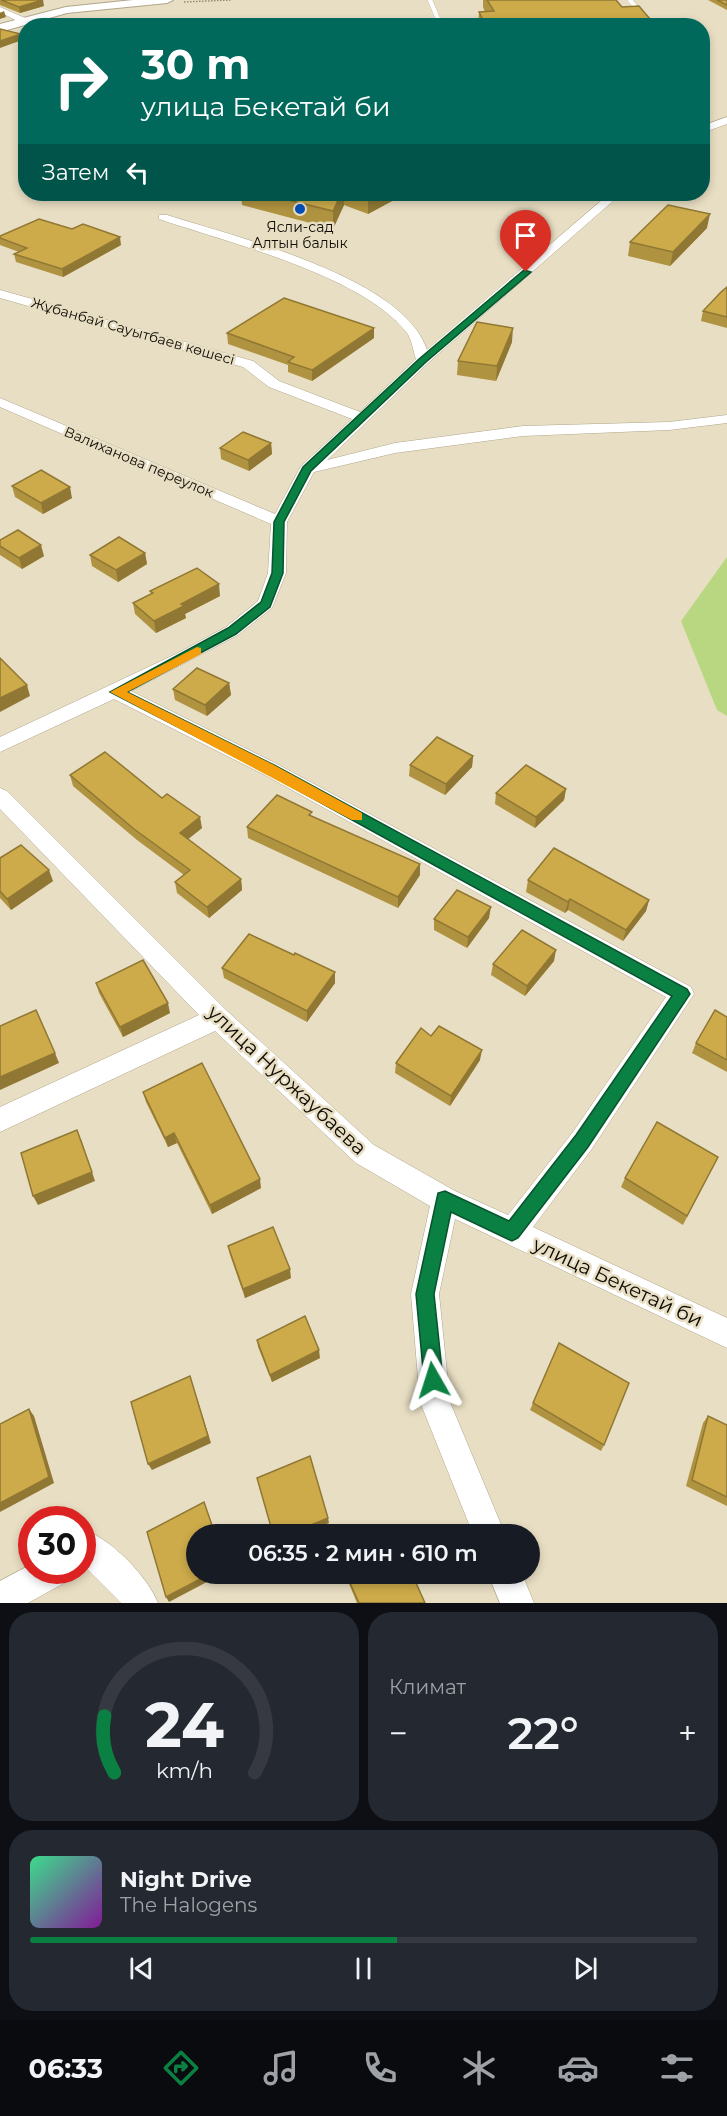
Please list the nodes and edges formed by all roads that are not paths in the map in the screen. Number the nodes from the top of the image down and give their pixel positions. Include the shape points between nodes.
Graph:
1 (167, 0) edge
2 (430, 0) edge
3 (630, 0) edge
4 (0, 9) edge
5 (36, 18) edge
6 (438, 18) edge
7 (645, 18) edge
8 (18, 19) edge
9 (18, 22) edge
10 (0, 28) edge
11 (727, 120) edge
12 (710, 127) edge
13 (607, 201) edge
14 (163, 217) dead end
15 (0, 294) edge
16 (423, 360) junction
17 (0, 402) edge
18 (362, 418) junction
19 (727, 420) edge
20 (307, 470) junction
21 (279, 522) junction
22 (117, 692) junction
23 (0, 745) edge
24 (0, 796) edge
25 (218, 1018) junction
26 (0, 1120) edge
27 (445, 1200) junction
28 (512, 1232) junction
29 (727, 1333) edge
30 (485, 1524) edge
31 (96, 1555) edge
32 (29, 1584) edge
33 (509, 1584) edge
34 (0, 1600) edge
35 (141, 1603) edge
36 (517, 1603) edge

1 - 5 street via 88,7
2 - 6 lane
3 - 7 lane
4 - 8 street
9 - 10 street
11 - 12 street
13 - 16 street
14 - 16 street via 323,271 360,289 391,309 415,334
15 - 18 street, Жұбанбай Сауытбаев көшесі via 248,364 274,384
16 - 18 street
17 - 21 street, Валиханова переулок
18 - 20 street
19 - 20 street via 523,431 395,448
20 - 21 street
21 - 22 street via 277,573 266,604 232,631
22 - 23 street
22 - 28 street via 270,769 682,994 582,1141
24 - 25 street, улица Нуржаубаева
25 - 26 street
25 - 27 street, улица Нуржаубаева via 365,1154
27 - 28 street, улица Бекетай би
27 - 30 street via 425,1294 435,1402
28 - 29 street, улица Бекетай би
31 - 35 street
32 - 34 street
33 - 36 street

